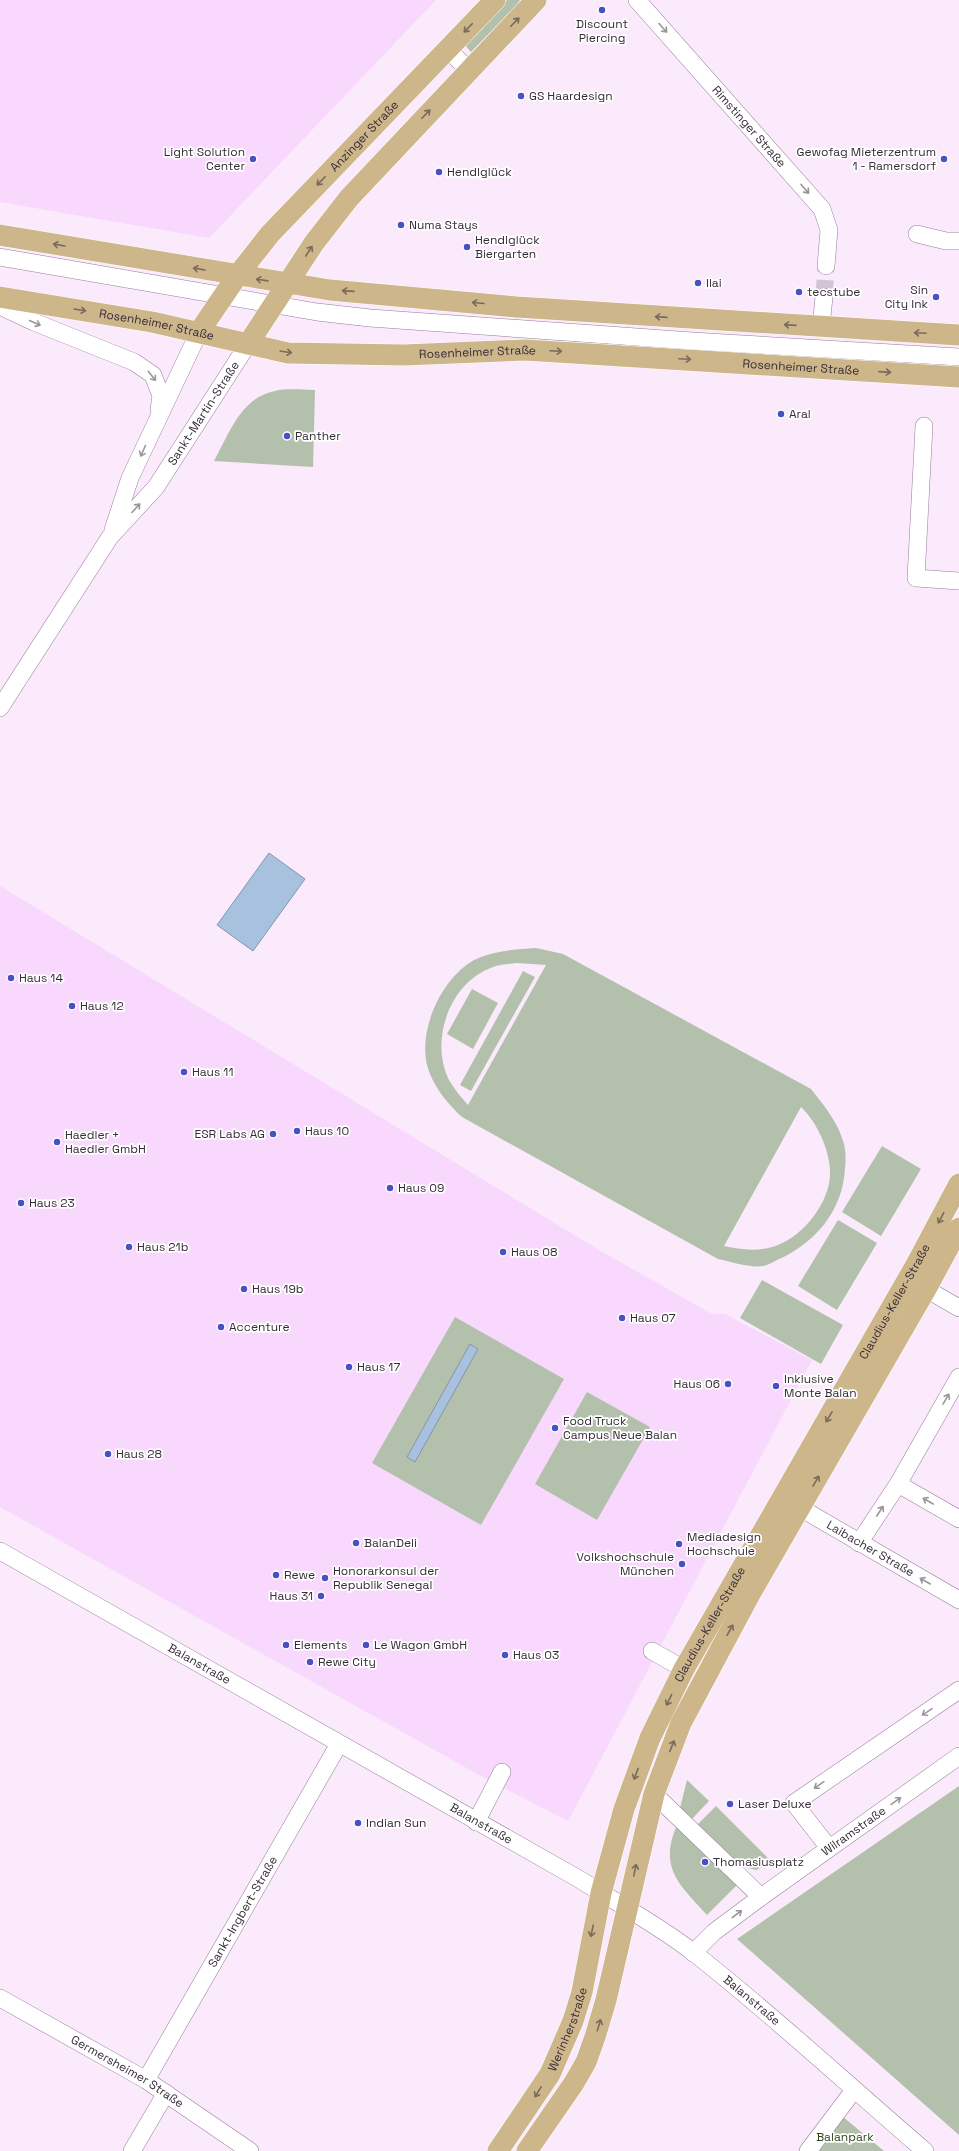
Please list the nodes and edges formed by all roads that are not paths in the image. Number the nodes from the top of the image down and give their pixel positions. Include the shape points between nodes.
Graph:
1 (495, 0) edge
2 (536, 0) edge
3 (637, 0) edge
4 (447, 49) junction
5 (469, 70) junction
6 (917, 234) dead end
7 (0, 235) edge
8 (959, 241) edge
9 (0, 256) edge
10 (826, 266) tunnel mouth
11 (237, 276) junction
12 (288, 283) junction
13 (225, 295) junction
14 (0, 297) edge
15 (824, 297) tunnel mouth
16 (275, 303) junction
17 (0, 306) edge
18 (821, 327) junction
19 (199, 332) junction
20 (959, 335) edge
21 (248, 344) junction
22 (959, 357) edge
23 (959, 377) edge
24 (159, 416) junction
25 (924, 426) dead end
26 (110, 537) junction
27 (959, 581) edge
28 (0, 708) edge
29 (959, 1184) edge
30 (959, 1228) edge
31 (926, 1290) junction
32 (959, 1308) edge
33 (959, 1377) edge
34 (898, 1484) junction
35 (791, 1503) junction
36 (959, 1519) edge
37 (859, 1543) junction
38 (0, 1551) edge
39 (959, 1600) edge
40 (652, 1652) dead end
41 (684, 1669) junction
42 (959, 1690) edge
43 (339, 1744) junction
44 (959, 1756) edge
45 (502, 1772) dead end
46 (654, 1794) junction
47 (476, 1822) junction
48 (829, 1848) junction
49 (601, 1893) junction
50 (761, 1897) junction
51 (627, 1908) junction
52 (693, 1953) junction
53 (0, 1998) edge
54 (146, 2080) junction
55 (854, 2090) junction
56 (166, 2093) junction
57 (132, 2151) edge
58 (250, 2151) edge
59 (498, 2151) edge
60 (527, 2151) edge
61 (808, 2151) edge
62 (925, 2151) edge

1 -> 4 main road, Anzinger Straße
5 -> 2 main road
3 -> 10 street, Rimstinger Straße via 822,209 829,230
4 - 5 street
4 -> 11 main road, Anzinger Straße via 270,234
12 -> 5 main road via 348,198
6 - 8 street via 946,241
11 -> 7 main road
9 - 13 street, Rosenheimer Straße
12 -> 11 main road
11 - 13 main road, Sankt-Martin-Straße
12 - 16 main road, Sankt-Martin-Straße
18 -> 12 main road via 517,307 330,290
13 - 16 street, Rosenheimer Straße
13 - 19 main road, Sankt-Martin-Straße
14 -> 19 main road, Rosenheimer Straße
15 - 18 street
16 - 21 main road, Sankt-Martin-Straße
16 - 22 street, Rosenheimer Straße via 317,312 406,321
17 -> 24 street via 134,362 150,373 161,396
20 -> 18 main road
19 - 21 main road, Rosenheimer Straße
19 - 24 street, Sankt-Martin-Straße
21 -> 23 main road, Rosenheimer Straße via 288,353 404,355 526,350
26 -> 21 street, Sankt-Martin-Straße via 156,487
24 -> 26 street, Sankt-Martin-Straße via 130,478
25 - 27 street via 916,578
26 - 28 street, Sankt-Martin-Straße
29 -> 35 main road, Claudius-Keller-Straße
30 - 31 main road, Claudius-Keller-Straße
31 - 32 street
35 -> 31 main road, Claudius-Keller-Straße
34 -> 33 street
36 -> 34 street
37 -> 34 street
35 - 37 street, Laibacher Straße
35 - 41 main road, Claudius-Keller-Straße
46 -> 35 main road, Claudius-Keller-Straße via 681,1723 750,1594
39 -> 37 street, Laibacher Straße
38 - 43 street, Balanstraße
40 - 41 street
41 -> 49 main road, Claudius-Keller-Straße via 650,1738 634,1779
42 -> 48 street via 794,1803
43 - 47 street, Balanstraße
43 - 54 street, Sankt-Ingbert-Straße
48 -> 44 street, Wilramstraße
45 - 47 street
46 - 50 street
51 -> 46 main road, Claudius-Keller-Straße
47 - 49 street, Balanstraße
48 - 50 street, Wilramstraße
49 - 51 street, Balanstraße
49 -> 59 main road, Werinherstraße via 582,1992 573,2021 550,2074
52 -> 50 street, Wilramstraße via 714,1932
51 - 52 street, Balanstraße
60 -> 51 main road via 586,2062 606,2000
52 - 55 street, Balanstraße
53 - 54 street, Germersheimer Straße
54 - 56 street, Germersheimer Straße
55 - 61 street
55 - 62 street, Balanstraße
56 - 57 street
56 - 58 street, Germersheimer Straße

